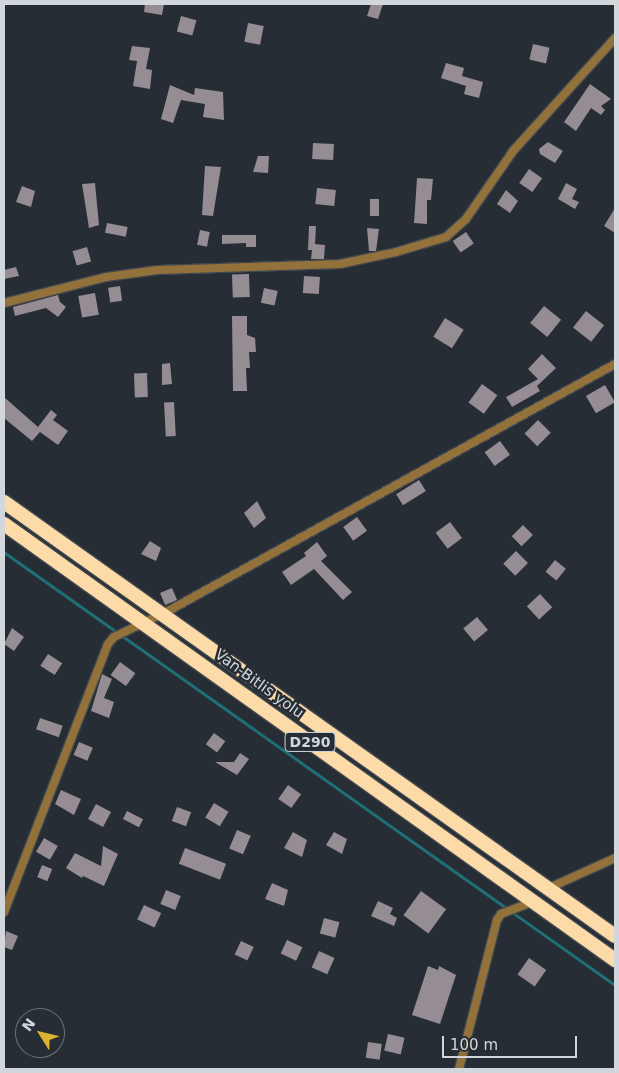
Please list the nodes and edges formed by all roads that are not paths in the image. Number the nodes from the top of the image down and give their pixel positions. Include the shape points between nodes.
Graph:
1 (615, 38) edge
2 (4, 303) edge
3 (615, 364) edge
4 (4, 502) edge
5 (4, 524) edge
6 (161, 615) junction
7 (144, 623) junction
8 (615, 858) edge
9 (549, 888) junction
10 (533, 902) junction
11 (4, 912) edge
12 (615, 936) edge
13 (615, 960) edge
14 (459, 1069) edge

1 - 2 street via 513,151 466,219 446,237 340,264 158,270 106,277
3 - 6 street
4 - 6 highway, Van-Bitlis yolu / D290
5 - 7 highway, Van-Bitlis yolu / D290
6 - 7 street
6 - 9 highway, Van-Bitlis yolu / D290
7 - 10 highway, Van-Bitlis yolu / D290
7 - 11 street via 114,637 108,644
8 - 9 street
9 - 12 highway, Van-Bitlis yolu / D290
10 - 13 highway, Van-Bitlis yolu / D290
10 - 14 street via 499,917

